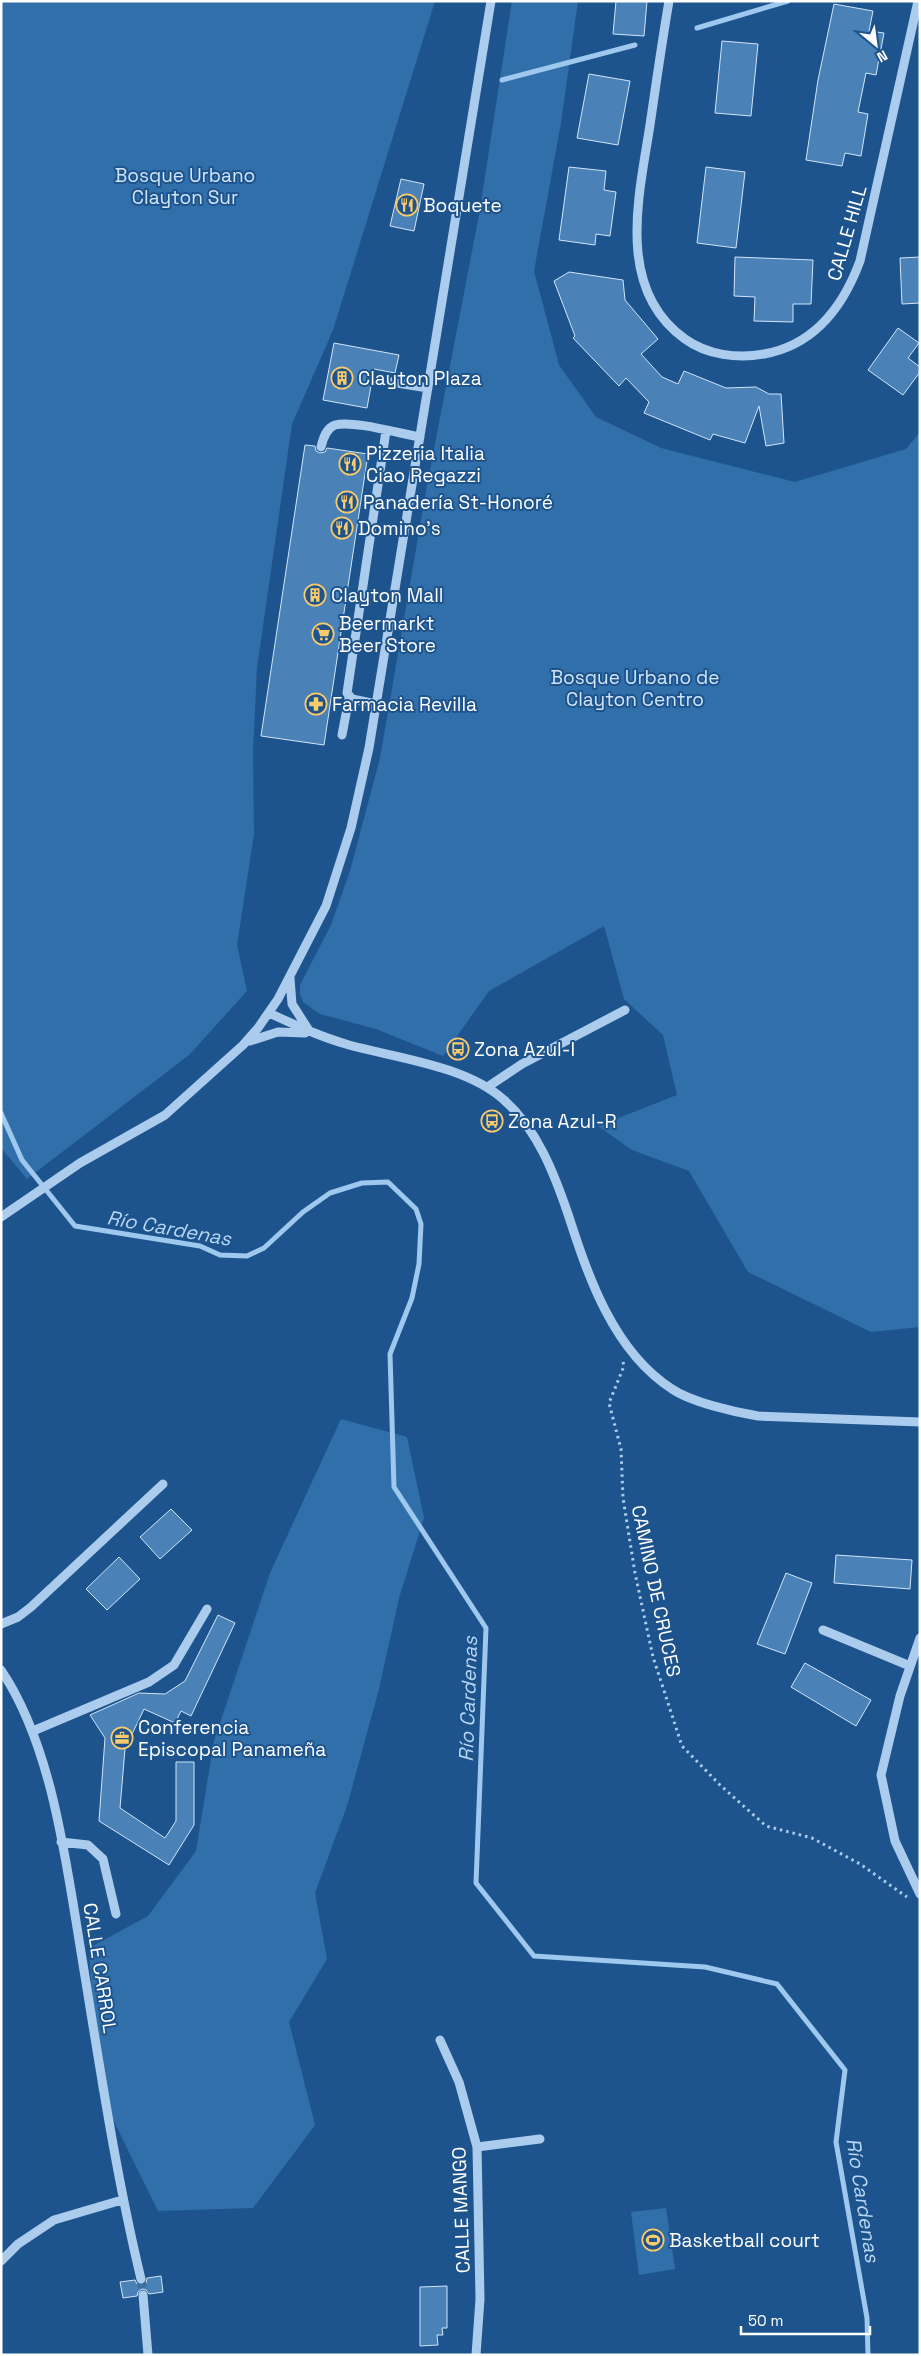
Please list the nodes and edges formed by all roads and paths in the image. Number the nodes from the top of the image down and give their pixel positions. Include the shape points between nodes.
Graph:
1 (491, 1) edge
2 (669, 1) edge
3 (918, 1) edge
4 (378, 380) dead end
5 (428, 388) junction
6 (386, 431) junction
7 (420, 437) junction
8 (321, 447) dead end
9 (349, 698) junction
10 (376, 704) junction
11 (342, 735) dead end
12 (290, 977) junction
13 (625, 1010) dead end
14 (269, 1013) junction
15 (312, 1033) junction
16 (243, 1045) junction
17 (489, 1086) junction
18 (1, 1217) edge
19 (623, 1358) dead end
20 (920, 1422) edge
21 (163, 1484) dead end
22 (207, 1609) dead end
23 (1, 1624) edge
24 (824, 1630) dead end
25 (920, 1638) edge
26 (910, 1666) junction
27 (1, 1670) edge
28 (33, 1731) junction
29 (61, 1842) junction
30 (920, 1894) edge
31 (912, 1900) dead end
32 (116, 1914) dead end
33 (440, 2040) dead end
34 (540, 2139) dead end
35 (477, 2147) junction
36 (122, 2200) junction
37 (1, 2261) edge
38 (141, 2279) tunnel mouth
39 (143, 2295) tunnel mouth
40 (148, 2355) edge
41 (476, 2355) edge

1 - 5 street
2 - 3 street, CALLE HILL via 637,210 642,277 652,305 678,334 709,351 747,356 765,354 799,342 828,319 849,289 860,261
4 - 5 street
5 - 7 street
6 - 7 street
6 - 8 street via 350,424 335,425 325,435
6 - 9 street via 347,693
7 - 10 street
9 - 10 street
9 - 11 street
10 - 12 street via 341,863 326,906
12 - 14 street
12 - 15 street via 292,1004
13 - 17 street via 522,1064
14 - 15 street
14 - 16 street
15 - 16 street via 278,1032 260,1036
15 - 17 street via 406,1058
16 - 18 street via 165,1115 80,1163
17 - 20 street via 532,1132 557,1181 595,1290 630,1350 654,1376 673,1390 733,1411 758,1416
19 - 31 path, CAMINO DE CRUCES via 624,1366 610,1403 621,1450 623,1498 653,1657 682,1746 766,1826 812,1838 860,1864
21 - 23 street via 30,1607 18,1617
22 - 28 street via 174,1665 163,1674
24 - 26 street
25 - 26 street
26 - 30 street via 895,1714 882,1775 895,1841
27 - 28 street, CALLE CARROL
28 - 29 street, CALLE CARROL
29 - 32 street via 88,1845 103,1859
29 - 36 street, CALLE CARROL
33 - 35 street, CALLE MANGO via 459,2082
34 - 35 street
35 - 41 street, CALLE MANGO via 480,2299
36 - 37 street via 54,2220 18,2244
36 - 38 street, CALLE CARROL
39 - 40 street

